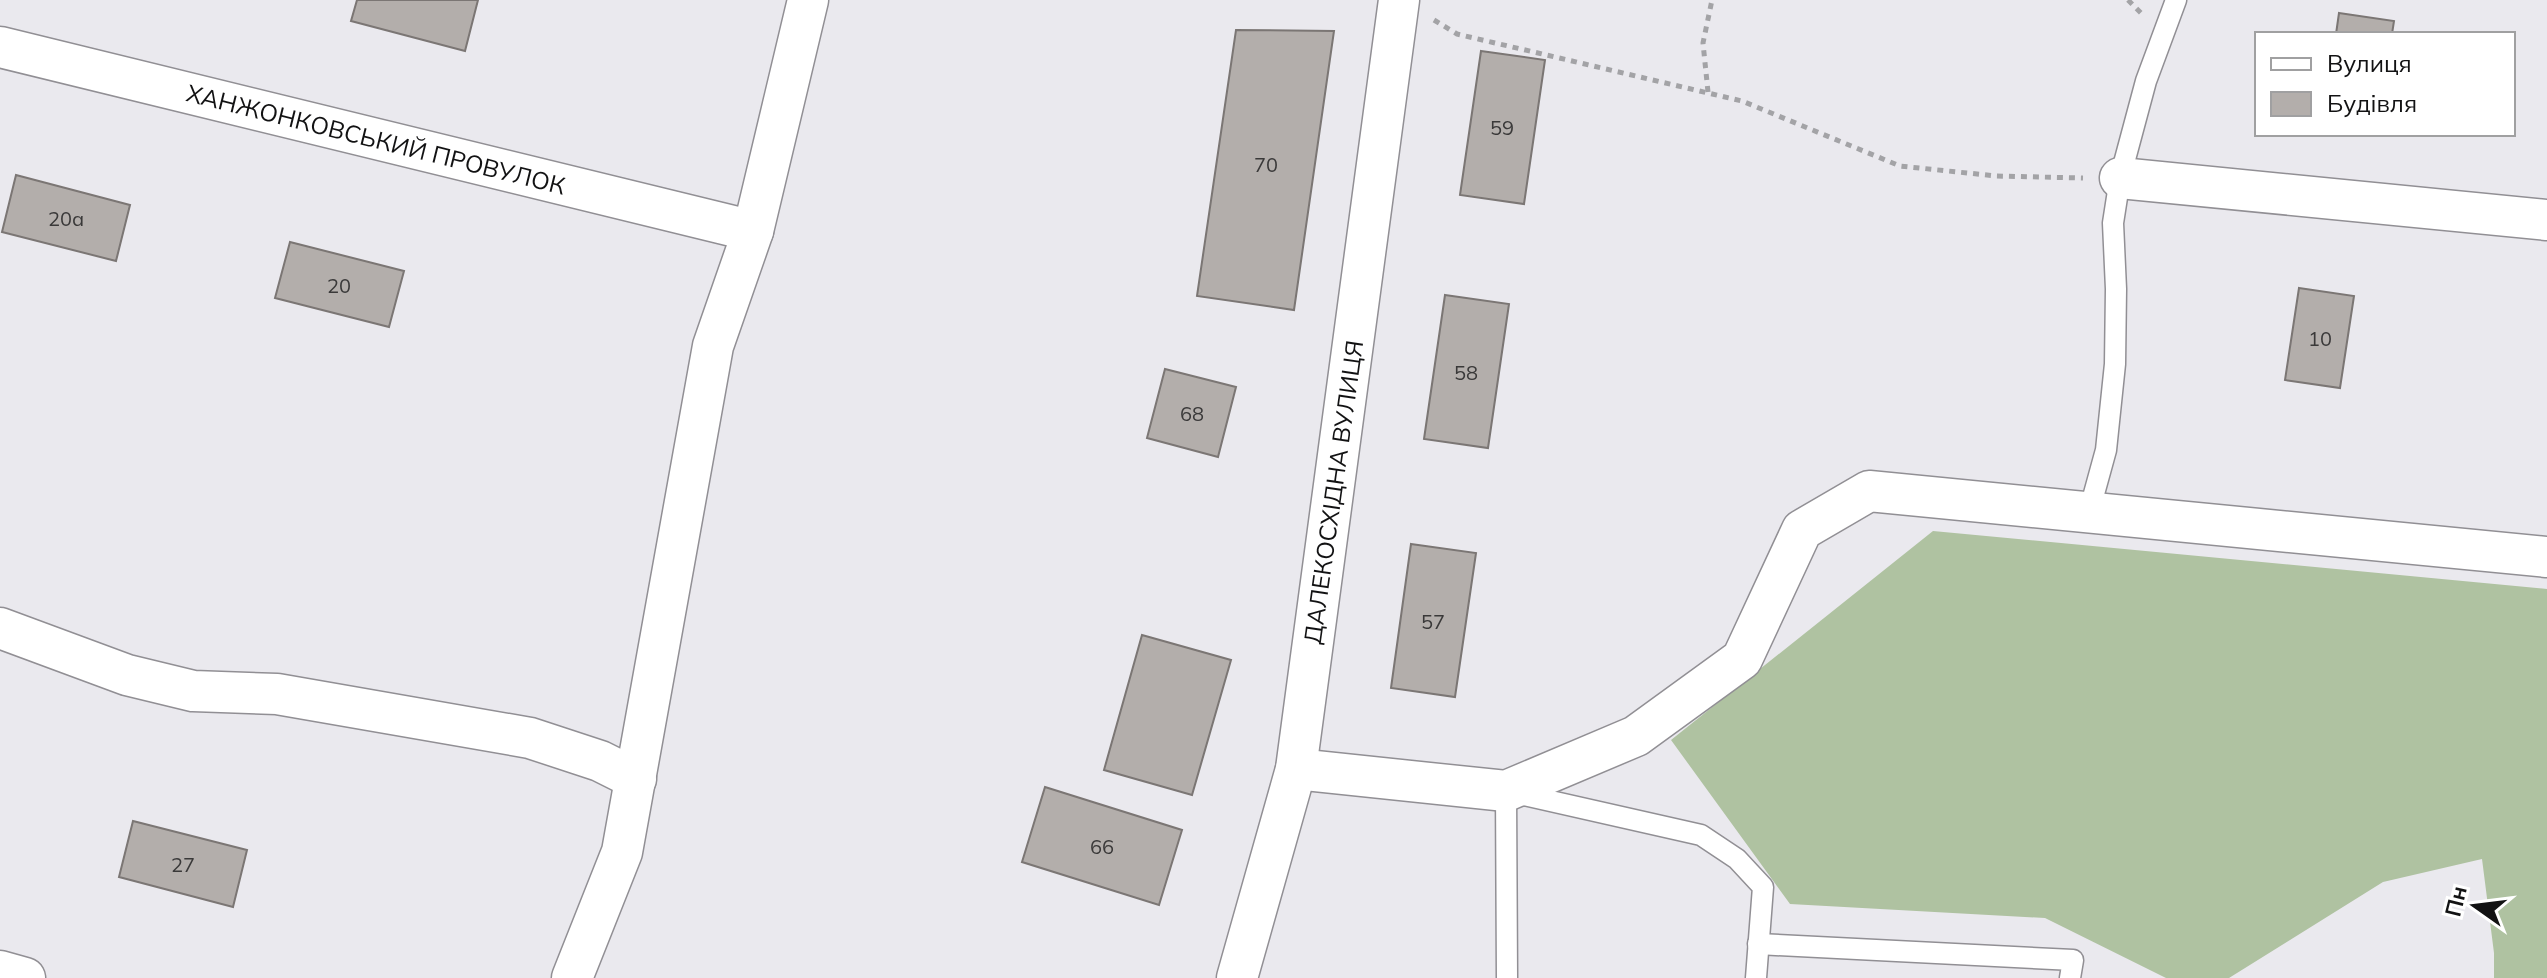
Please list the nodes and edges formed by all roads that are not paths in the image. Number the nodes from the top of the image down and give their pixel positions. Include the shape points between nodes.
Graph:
1 (808, 0) edge
2 (1387, 0) edge
3 (1399, 0) edge
4 (2176, 0) edge
5 (0, 47) edge
6 (2120, 178) junction
7 (2547, 220) edge
8 (753, 231) junction
9 (2089, 512) junction
10 (2547, 557) edge
11 (0, 628) edge
12 (1296, 769) junction
13 (636, 779) junction
14 (1506, 791) junction
15 (1758, 944) junction
16 (0, 971) edge
17 (25, 978) edge
18 (572, 978) edge
19 (1237, 978) edge
20 (1507, 978) edge
21 (1756, 978) edge
22 (2070, 978) edge

1 - 8 street
2 - 3 street
3 - 12 street, ДАЛЕКОСХІДНА ВУЛИЦЯ
4 - 6 lane via 2146,81
5 - 8 street, ХАНЖОНКОВСЬКИЙ ПРОВУЛОК
6 - 7 street
6 - 9 lane via 2113,223 2115,364 2106,450
8 - 13 street via 713,346
9 - 10 street
9 - 14 street via 1869,491 1802,530 1742,659 1636,736
11 - 13 street via 127,675 193,691 277,694 530,738
12 - 14 street
12 - 19 street, ДАЛЕКОСХІДНА ВУЛИЦЯ
13 - 18 street via 622,852
14 - 15 lane via 1701,835 1737,859 1763,887
14 - 20 lane
15 - 21 lane
15 - 22 lane via 2073,960
16 - 17 street

